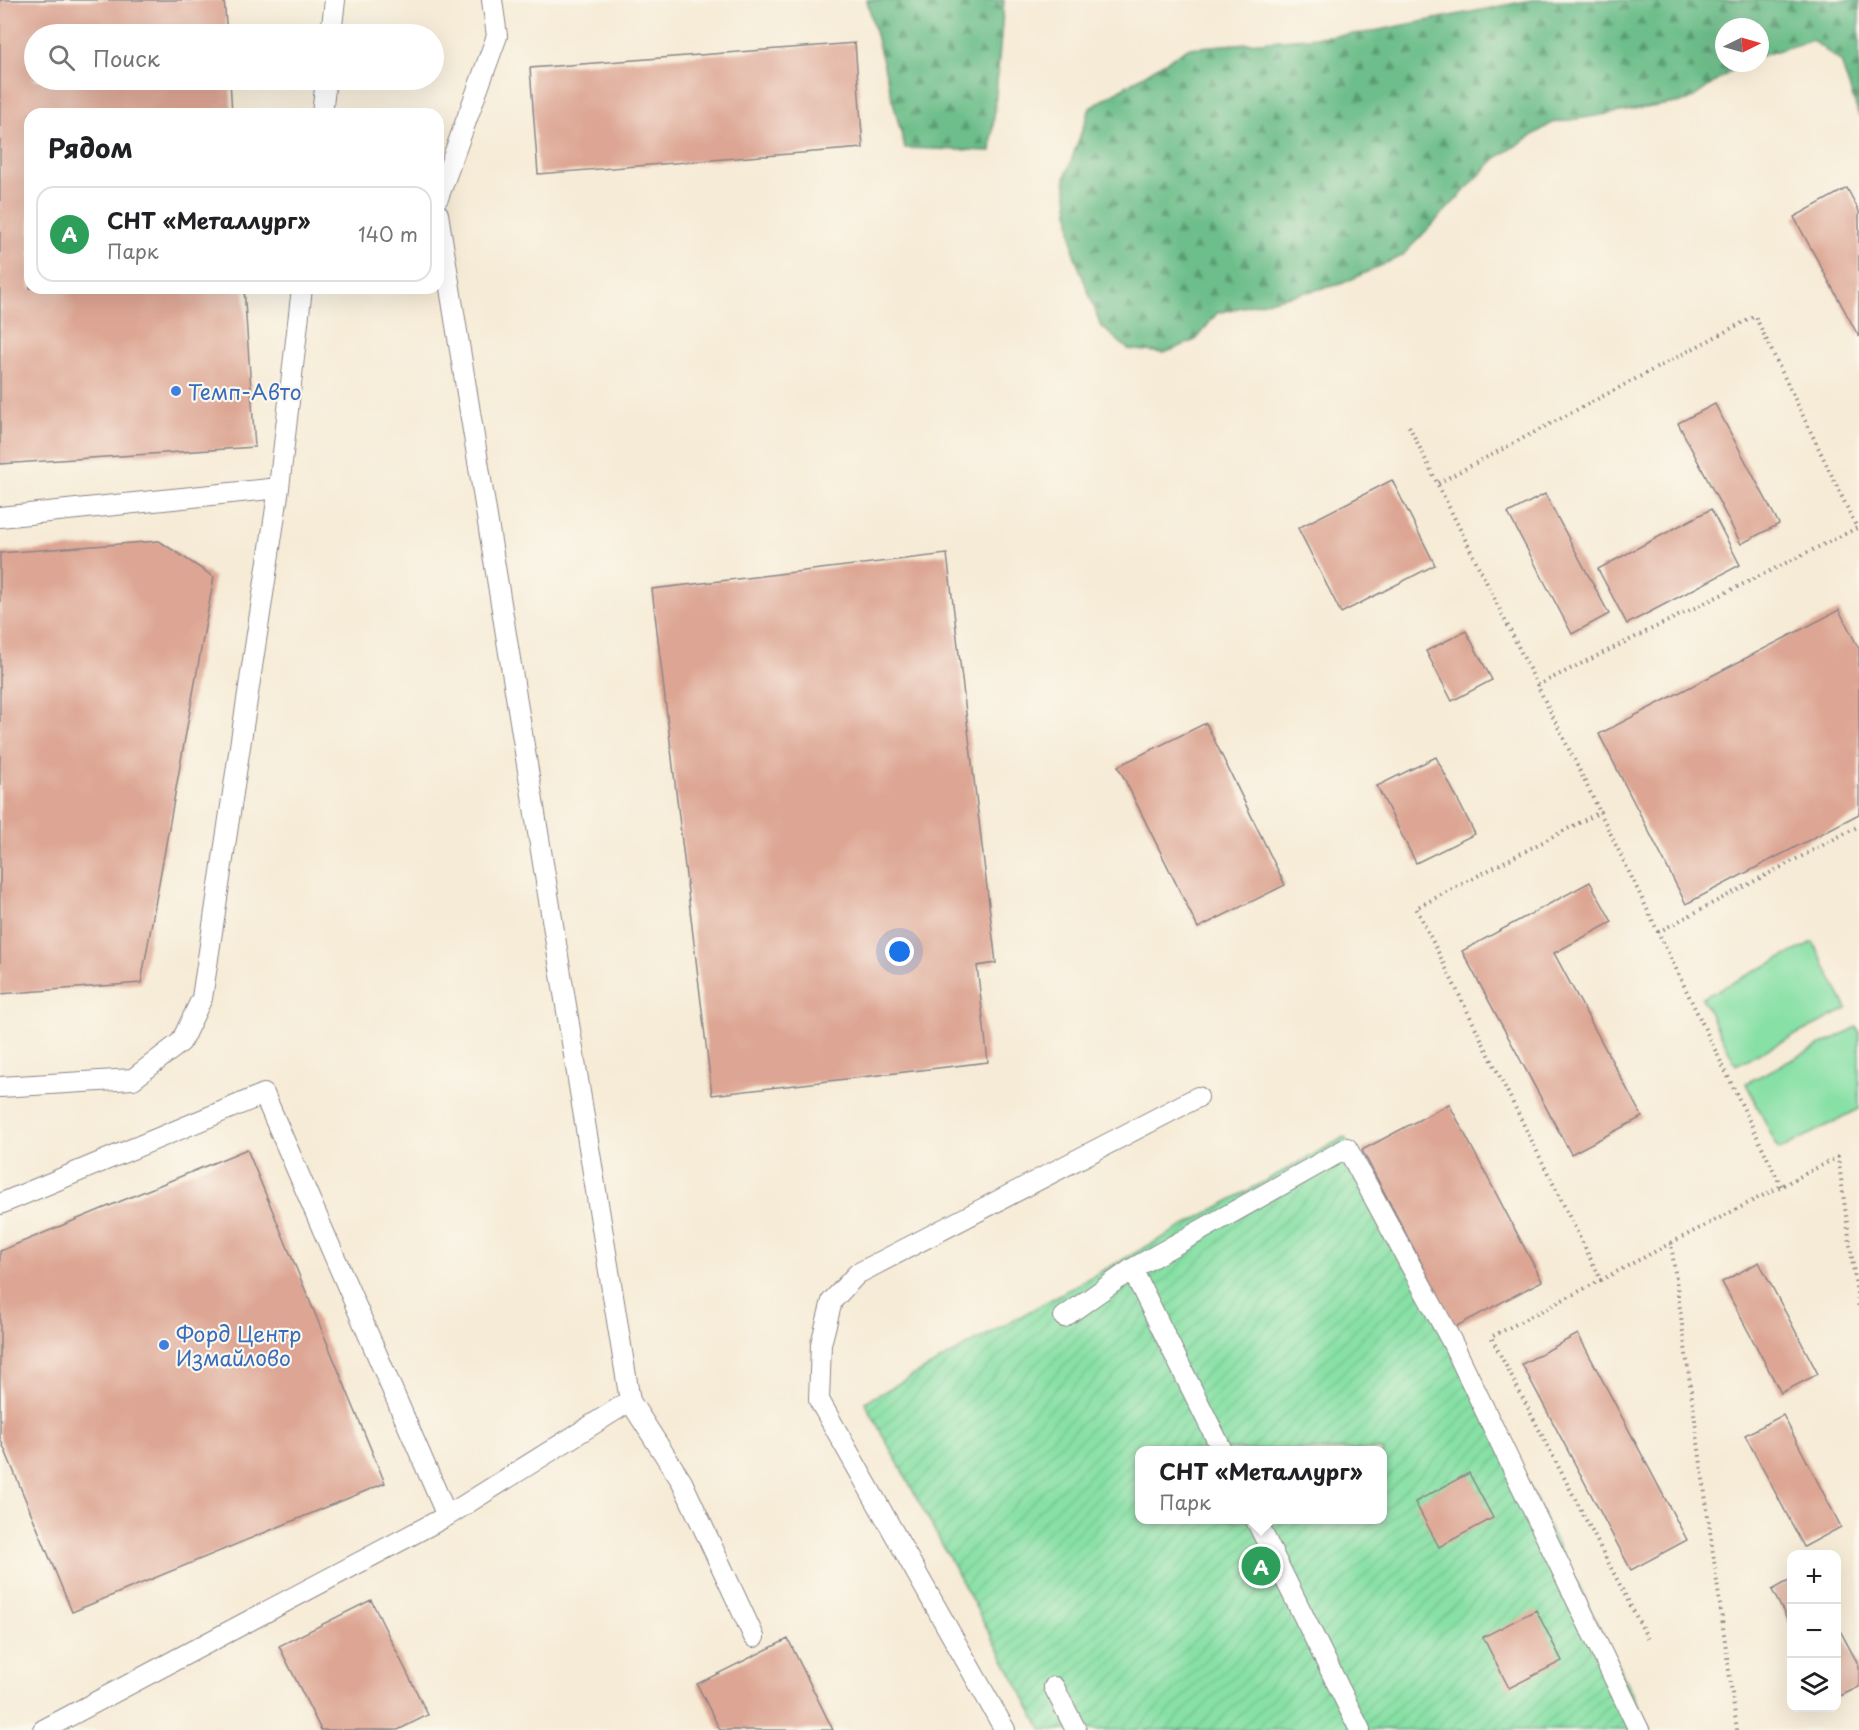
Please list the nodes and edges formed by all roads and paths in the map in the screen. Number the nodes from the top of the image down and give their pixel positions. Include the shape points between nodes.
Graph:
1 (335, 0) edge
2 (492, 0) edge
3 (332, 24) edge
4 (325, 90) edge
5 (323, 108) edge
6 (444, 182) edge
7 (444, 251) edge
8 (301, 294) edge
9 (1409, 426) dead end
10 (1438, 483) junction
11 (279, 488) junction
12 (0, 517) edge
13 (1538, 685) junction
14 (1600, 812) junction
15 (1859, 826) edge
16 (1658, 932) junction
17 (0, 1087) edge
18 (1198, 1097) dead end
19 (1781, 1186) junction
20 (0, 1204) edge
21 (1671, 1243) junction
22 (1132, 1269) junction
23 (1601, 1280) junction
24 (1859, 1309) edge
25 (1064, 1317) dead end
26 (630, 1401) junction
27 (1220, 1446) edge
28 (447, 1516) junction
29 (1258, 1524) edge
30 (754, 1637) dead end
31 (1648, 1641) dead end
32 (1054, 1687) dead end
33 (44, 1730) edge
34 (1005, 1730) edge
35 (1076, 1730) edge
36 (1360, 1730) edge
37 (1639, 1730) edge
38 (1737, 1730) edge

1 - 3 lane
2 - 6 lane via 497,36
4 - 5 lane
7 - 26 lane
8 - 11 lane
9 - 10 path
10 - 13 path
10 - 13 path via 1755,316 1857,528
11 - 12 lane
11 - 17 lane via 202,998 181,1042 133,1079
13 - 14 path
14 - 16 path
14 - 23 path via 1416,908
15 - 16 path
16 - 19 path
18 - 34 lane via 857,1274 832,1301 821,1344 819,1400
19 - 21 path
19 - 24 path via 1838,1156
20 - 28 lane via 264,1094
21 - 23 path
21 - 38 path
22 - 25 lane
22 - 27 lane
22 - 37 lane via 1347,1148 1452,1342
23 - 31 path via 1491,1337
26 - 28 lane
26 - 30 lane via 682,1482
28 - 33 lane
29 - 36 lane
32 - 35 lane

